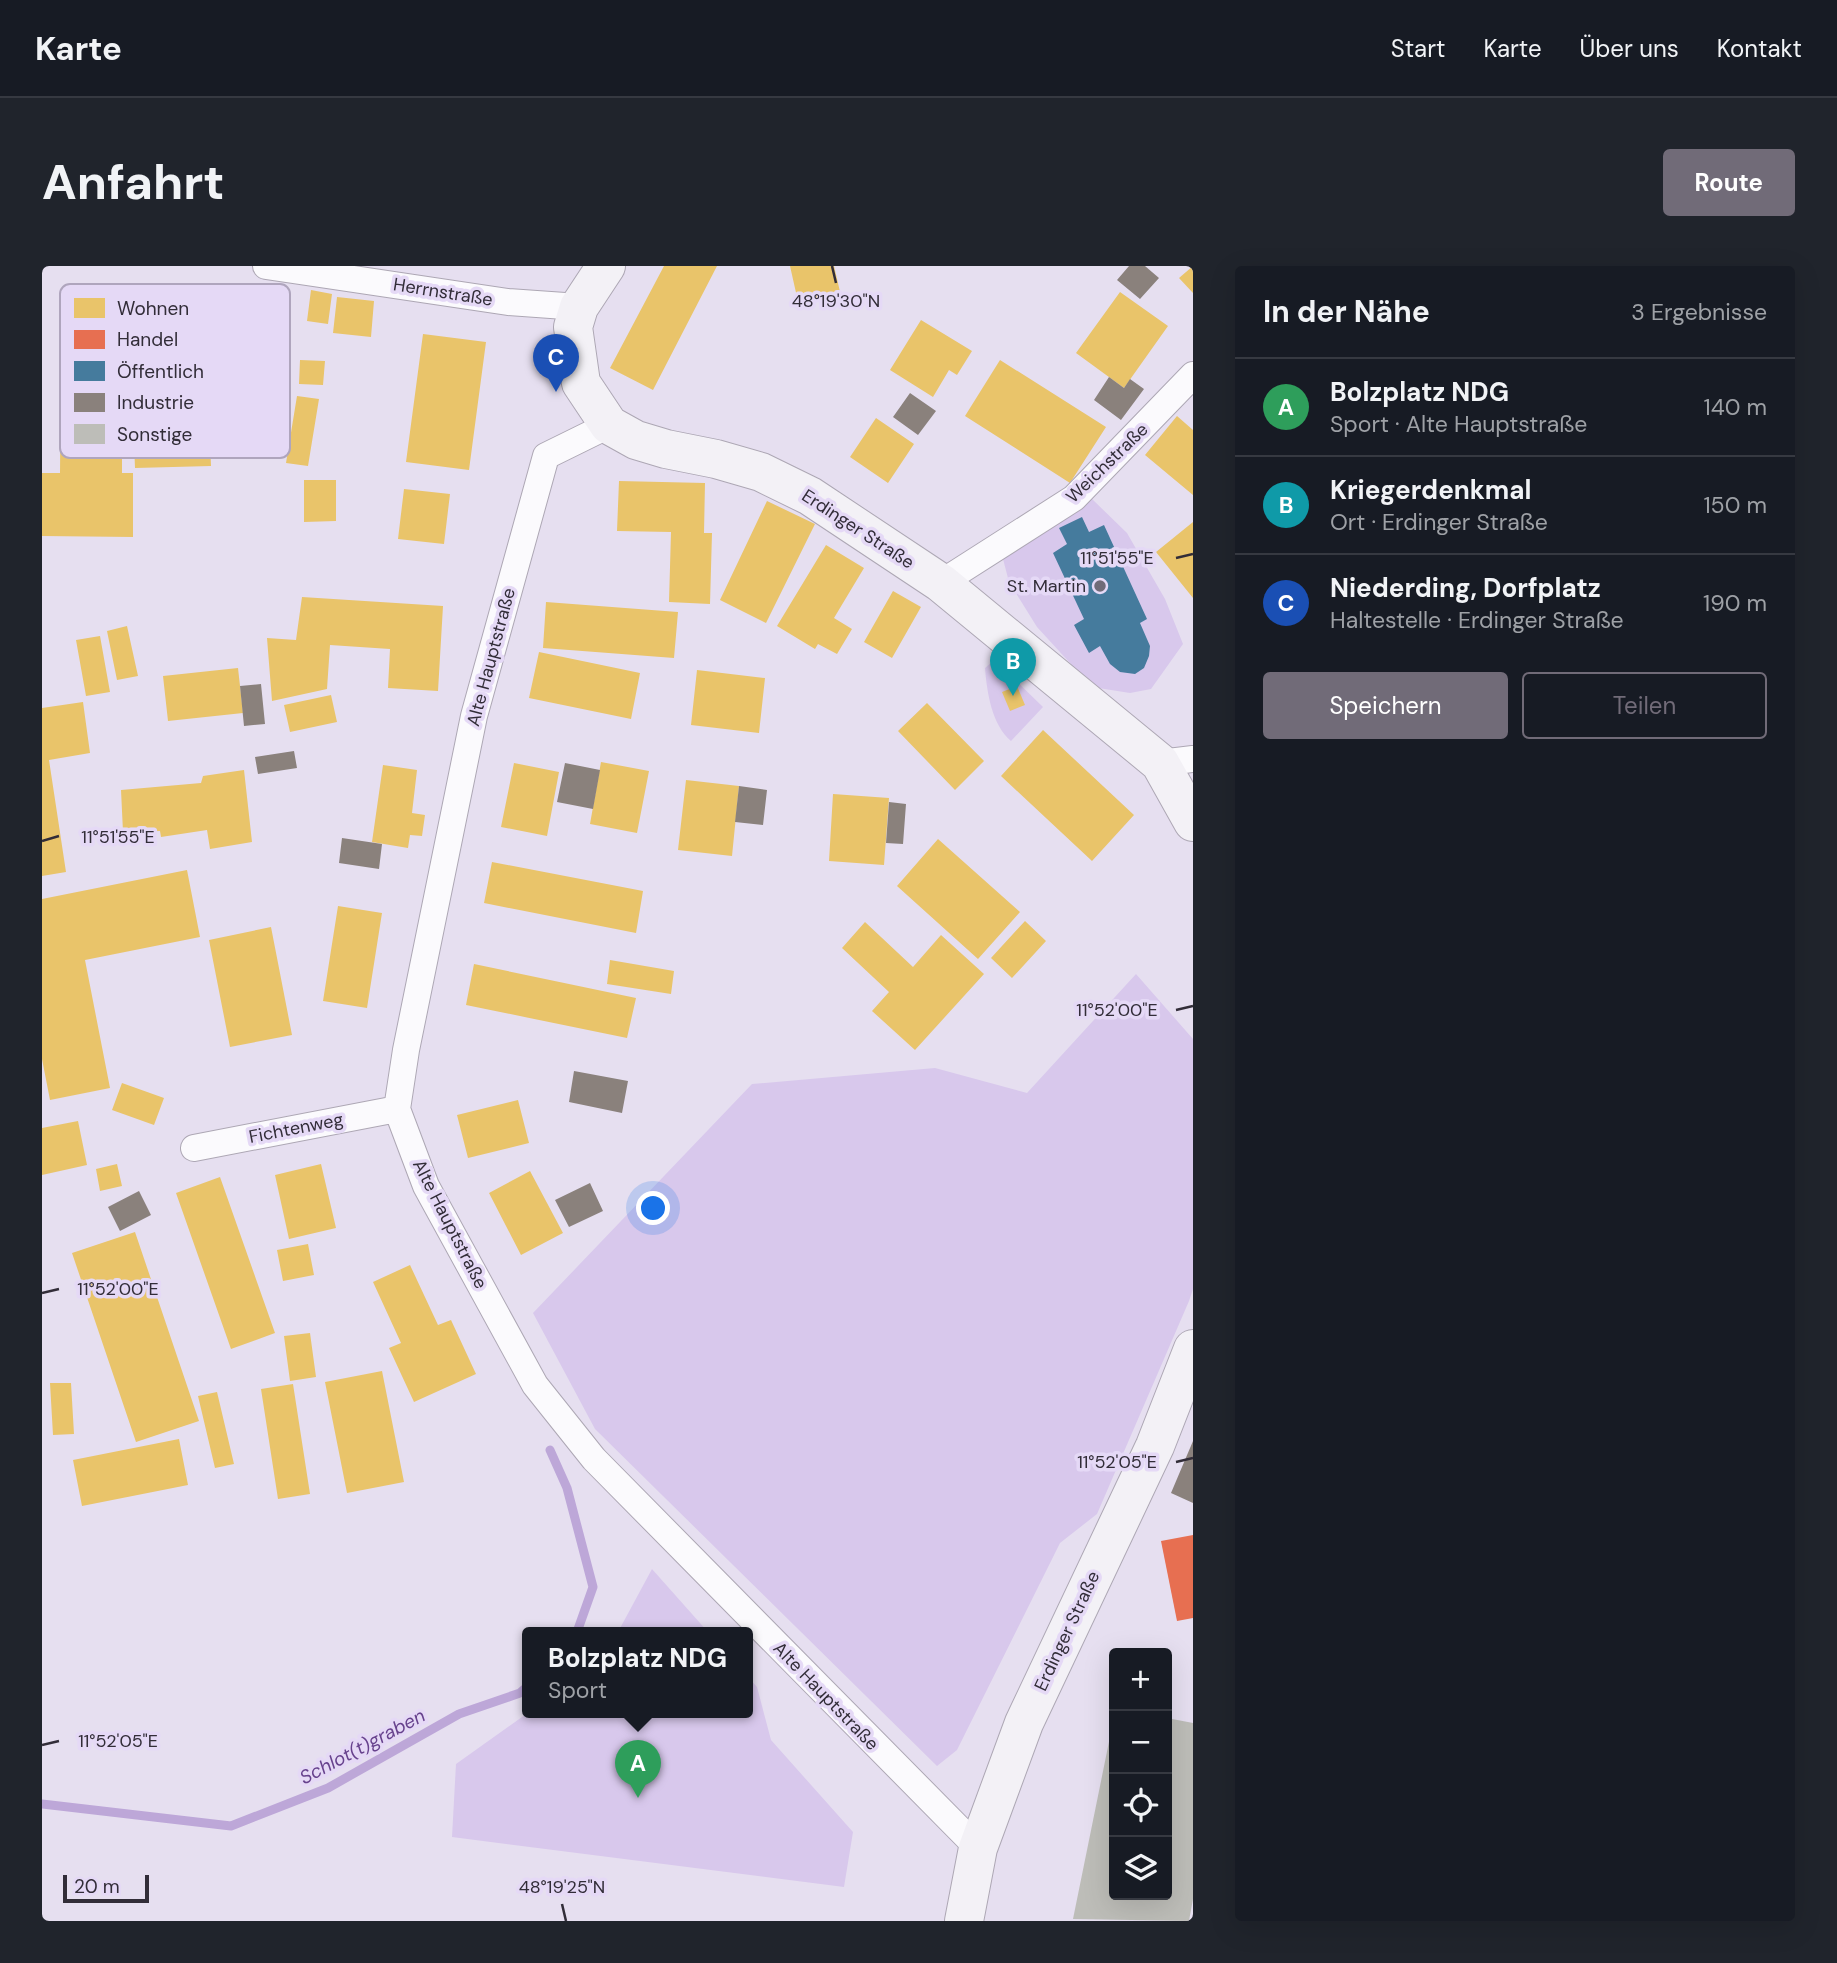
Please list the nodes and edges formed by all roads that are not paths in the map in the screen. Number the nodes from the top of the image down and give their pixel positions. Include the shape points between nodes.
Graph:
1 (266, 266) edge
2 (606, 266) edge
3 (579, 307) junction
4 (1193, 375) edge
5 (609, 425) junction
6 (941, 583) junction
7 (1176, 761) edge
8 (1193, 822) edge
9 (397, 1109) junction
10 (194, 1148) dead end
11 (1193, 1349) edge
12 (978, 1849) junction
13 (964, 1921) edge

1 - 3 street, Herrnstraße via 508,302
2 - 3 street, Erdinger Straße
3 - 5 street, Erdinger Straße via 573,327 581,383
4 - 6 street, Weichstraße via 1074,498
5 - 6 street, Erdinger Straße via 636,440 749,469 798,490
5 - 9 street, Alte Hauptstraße via 546,457 474,716
6 - 7 street, Erdinger Straße
7 - 8 street, Erdinger Straße
9 - 10 street, Fichtenweg
9 - 12 street, Alte Hauptstraße via 426,1186 535,1385 594,1459
11 - 12 street, Erdinger Straße via 1155,1446 1024,1723
12 - 13 street, Erdinger Straße

